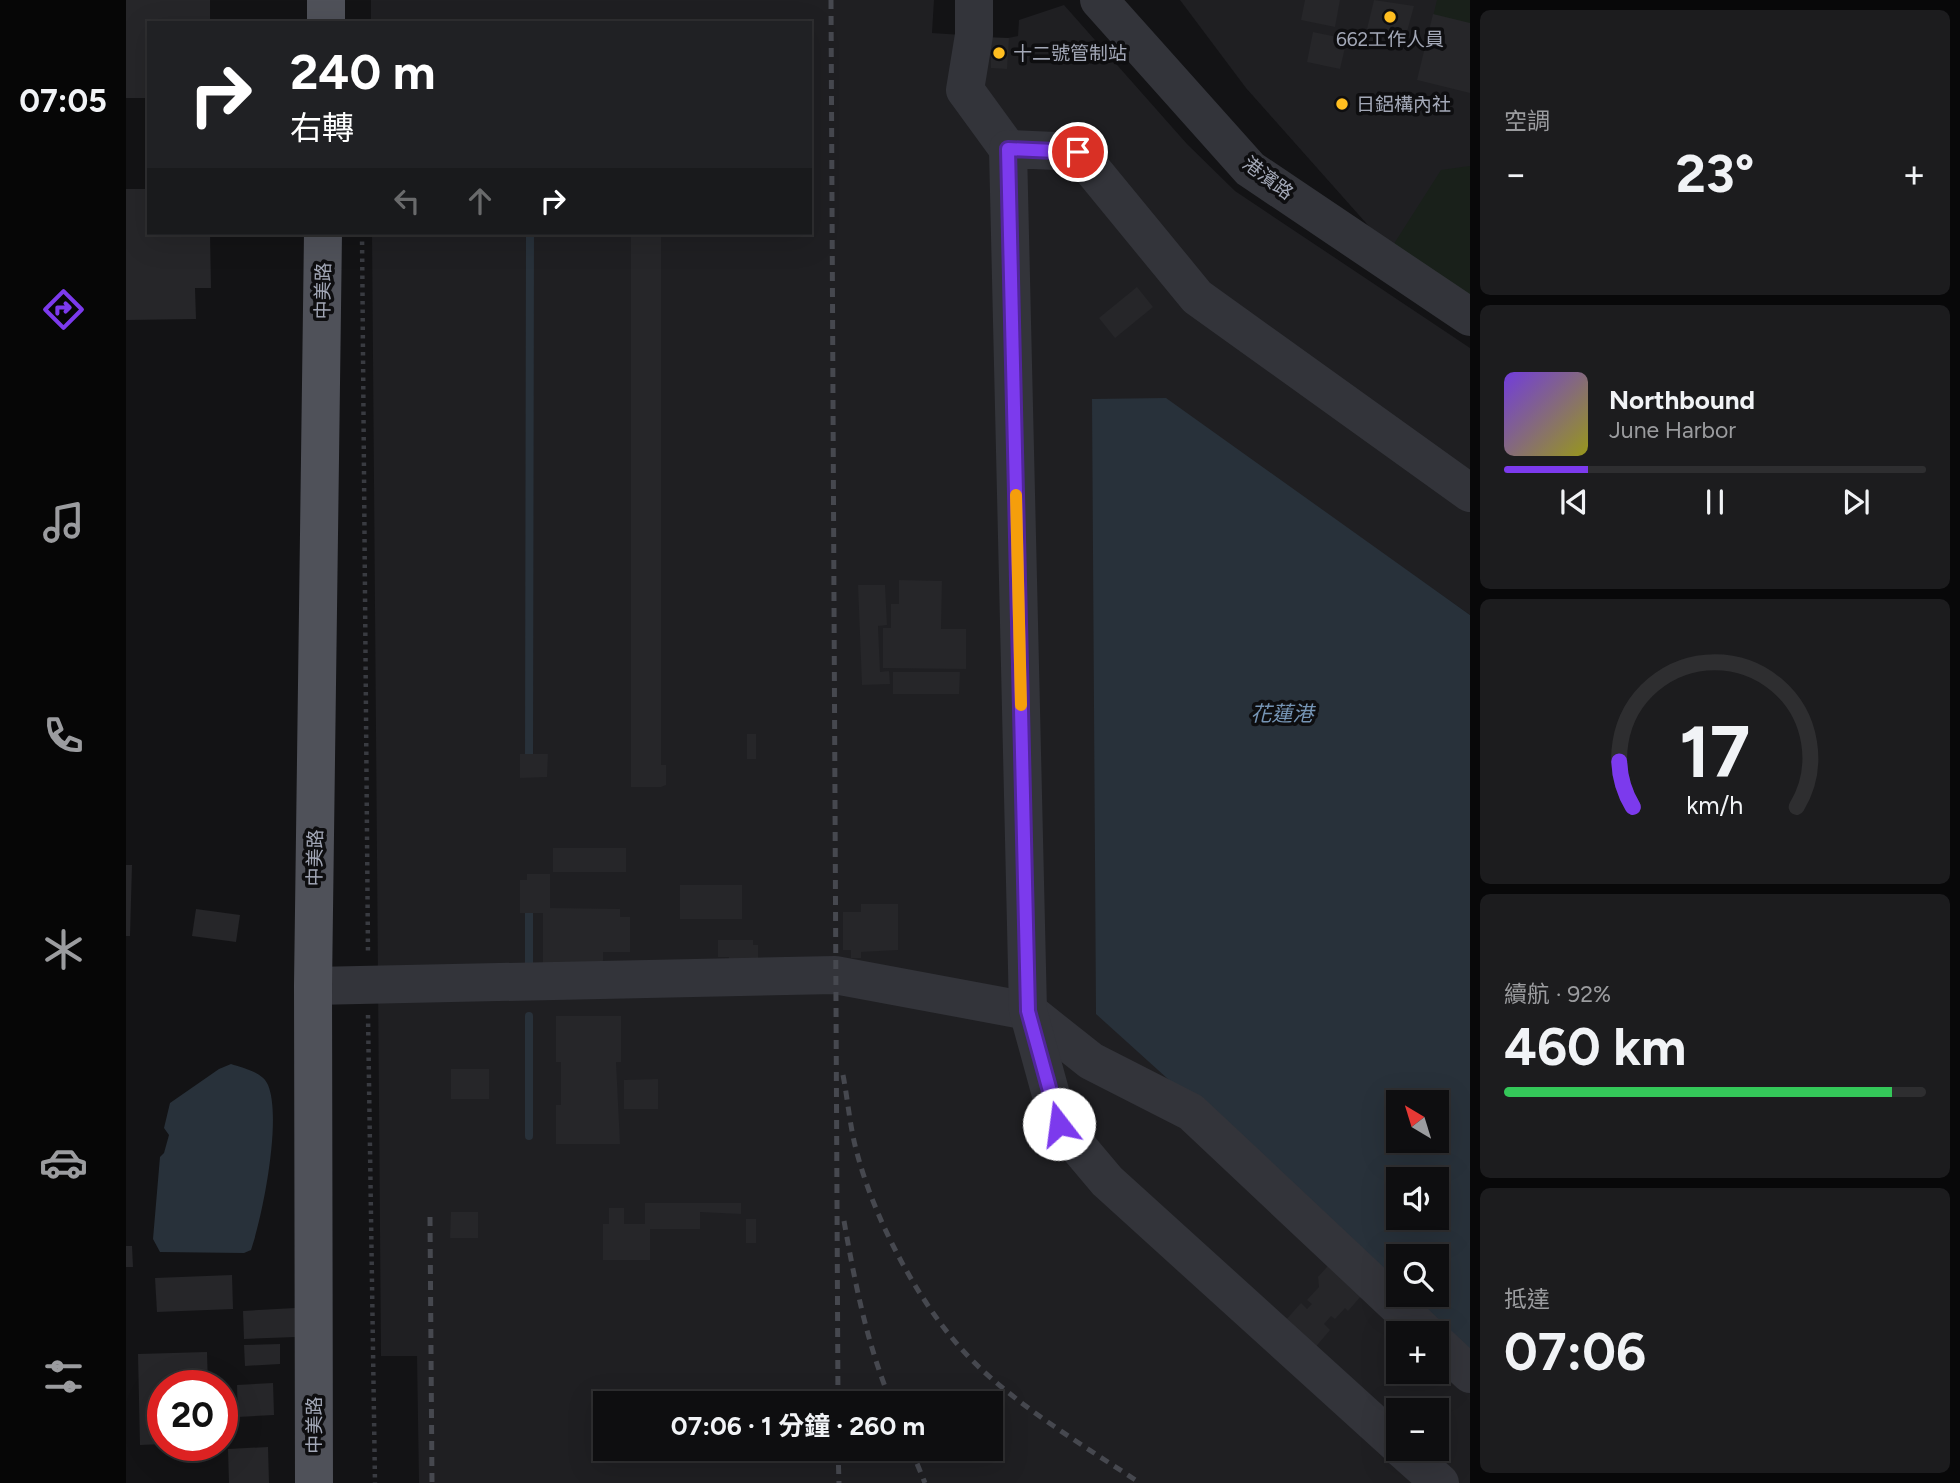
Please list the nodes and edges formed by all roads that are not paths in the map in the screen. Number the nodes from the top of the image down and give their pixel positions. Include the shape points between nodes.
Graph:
1 (327, 0) edge
2 (974, 0) edge
3 (1099, 0) edge
4 (326, 21) edge
5 (1008, 149) junction
6 (323, 235) edge
7 (1470, 317) edge
8 (1470, 492) edge
9 (313, 986) junction
10 (1028, 1011) junction
11 (1413, 1321) edge
12 (1449, 1354) edge
13 (1470, 1374) edge
14 (1386, 1434) edge
15 (1415, 1461) edge
16 (314, 1483) edge
17 (1440, 1483) edge

1 - 4 main road
2 - 5 street via 965,90
3 - 7 street, 港濱路 via 1250,169
5 - 8 street via 1078,152 1197,297
5 - 10 street
6 - 9 main road, 中美路
9 - 10 street via 827,975
9 - 16 main road, 中美路
10 - 11 street via 1091,1061 1191,1112
10 - 14 street via 1059,1124 1107,1181
12 - 13 street
15 - 17 street

